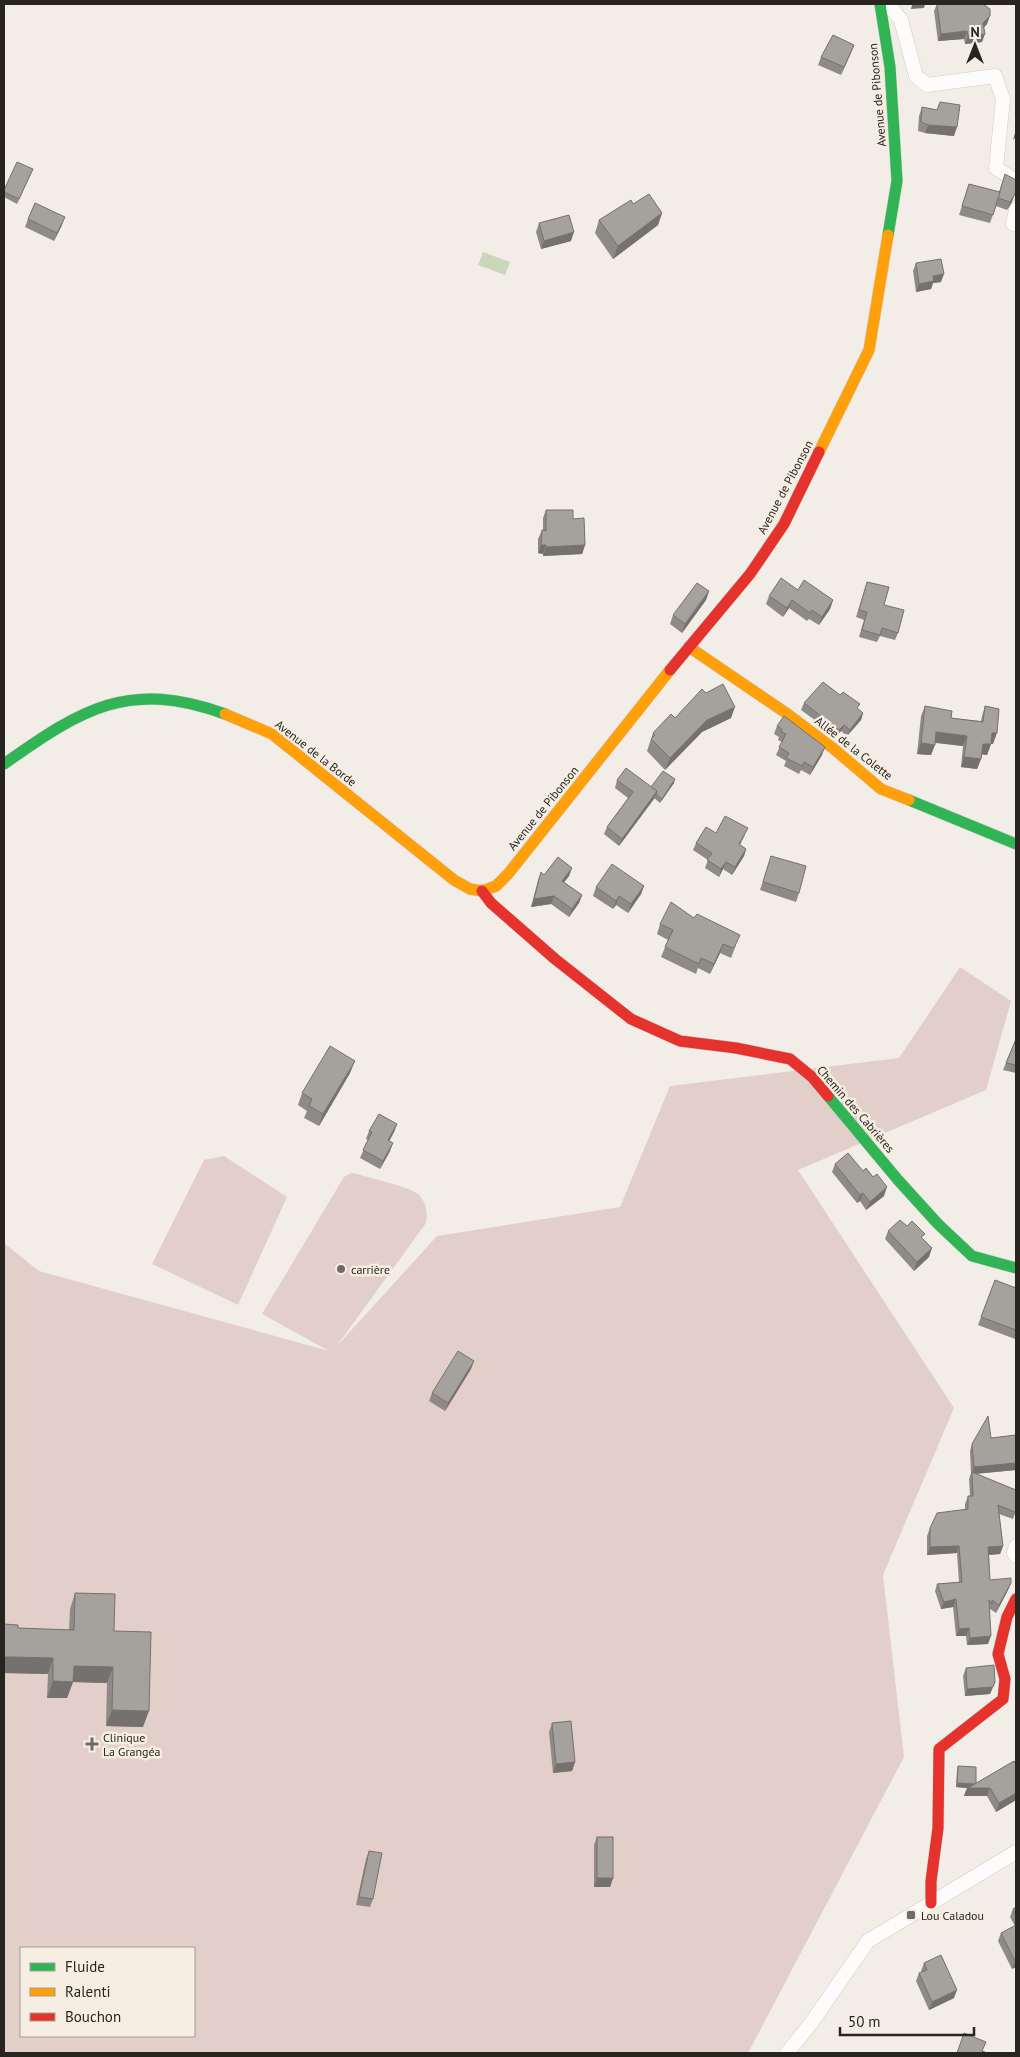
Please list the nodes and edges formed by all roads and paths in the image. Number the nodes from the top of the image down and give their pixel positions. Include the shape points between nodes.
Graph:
1 (880, 4) edge
2 (888, 4) edge
3 (1016, 181) edge
4 (689, 646) junction
5 (4, 764) edge
6 (1016, 844) edge
7 (482, 892) junction
8 (1016, 1268) edge
9 (1016, 1546) edge
10 (1016, 1556) edge
11 (1016, 1599) edge
12 (1016, 1852) edge
13 (931, 1903) junction
14 (787, 2053) edge

1 - 4 street, Avenue de Pibonson via 890,67 897,181 869,350 784,524 750,574
2 - 3 street via 902,20 916,76 927,85 995,76 1003,99 996,168
4 - 6 street, Allée de la Colette via 786,713 881,789
4 - 7 street, Avenue de Pibonson via 508,874 496,886
5 - 7 street, Avenue de la Borde via 61,725 105,706 132,699 154,698 221,712 272,734 454,880
7 - 8 street, Chemin des Cabrières via 555,959 630,1019 680,1041 790,1059 812,1077 898,1180 972,1256
9 - 10 street
11 - 13 street via 1007,1617 998,1654 1005,1679 1003,1699 939,1749 938,1828
12 - 13 street
13 - 14 street via 868,1941

